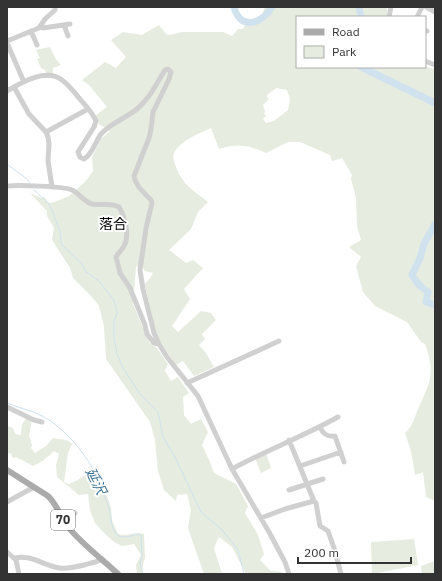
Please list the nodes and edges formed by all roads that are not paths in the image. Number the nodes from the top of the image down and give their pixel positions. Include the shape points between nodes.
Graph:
1 (55, 7) edge
2 (422, 7) edge
3 (426, 7) edge
4 (435, 12) edge
5 (418, 16) edge
6 (40, 27) junction
7 (31, 31) junction
8 (68, 36) dead end
9 (7, 42) edge
10 (37, 46) dead end
11 (24, 82) junction
12 (14, 87) junction
13 (7, 91) edge
14 (88, 109) junction
15 (46, 132) junction
16 (50, 172) junction
17 (7, 186) edge
18 (52, 187) junction
19 (59, 187) junction
20 (279, 341) dead end
21 (159, 344) junction
22 (187, 383) junction
23 (7, 407) edge
24 (338, 417) dead end
25 (42, 422) dead end
26 (320, 427) junction
27 (289, 440) junction
28 (341, 452) junction
29 (344, 462) dead end
30 (300, 466) junction
31 (232, 469) junction
32 (7, 470) edge
33 (323, 479) dead end
34 (307, 484) junction
35 (34, 487) junction
36 (289, 490) dead end
37 (314, 501) junction
38 (7, 502) edge
39 (76, 513) dead end
40 (261, 518) junction
41 (65, 523) junction
42 (7, 552) edge
43 (15, 558) junction
44 (102, 559) junction
45 (19, 574) edge
46 (118, 574) edge
47 (289, 574) edge
48 (341, 574) edge

1 - 6 street via 56,10
2 - 5 street
3 - 4 street
6 - 7 street
6 - 8 street via 67,24
7 - 9 street
7 - 10 street
9 - 11 street
11 - 12 street
11 - 14 street via 46,75 57,77 71,88
12 - 13 street
12 - 15 street via 28,114
14 - 15 street
14 - 21 street via 96,121 78,152 80,158 84,159 108,127 133,112 145,101 164,70 168,69 171,72 153,112 152,129 134,176 137,185 152,203 140,270 154,333
15 - 16 street
16 - 18 street
16 - 19 street
17 - 18 street
18 - 19 street
19 - 21 street via 72,190 91,204 119,207 126,236 116,262 130,288 147,334 154,343
20 - 22 street
21 - 22 street
22 - 31 street via 207,413
23 - 25 street
24 - 26 street
26 - 27 street
26 - 28 street via 327,436 335,436
27 - 30 street
27 - 31 street
28 - 29 street
28 - 30 street
30 - 34 street
31 - 40 street
32 - 35 main road, 70
33 - 34 street
34 - 36 street
34 - 37 street
35 - 38 street
35 - 41 main road, 70 via 50,498
37 - 40 street
37 - 48 street via 320,526 328,531
39 - 41 street
40 - 47 street
41 - 44 main road, 70
42 - 43 street
43 - 44 street via 31,558 61,568 72,568
43 - 45 street
44 - 46 main road, 70

